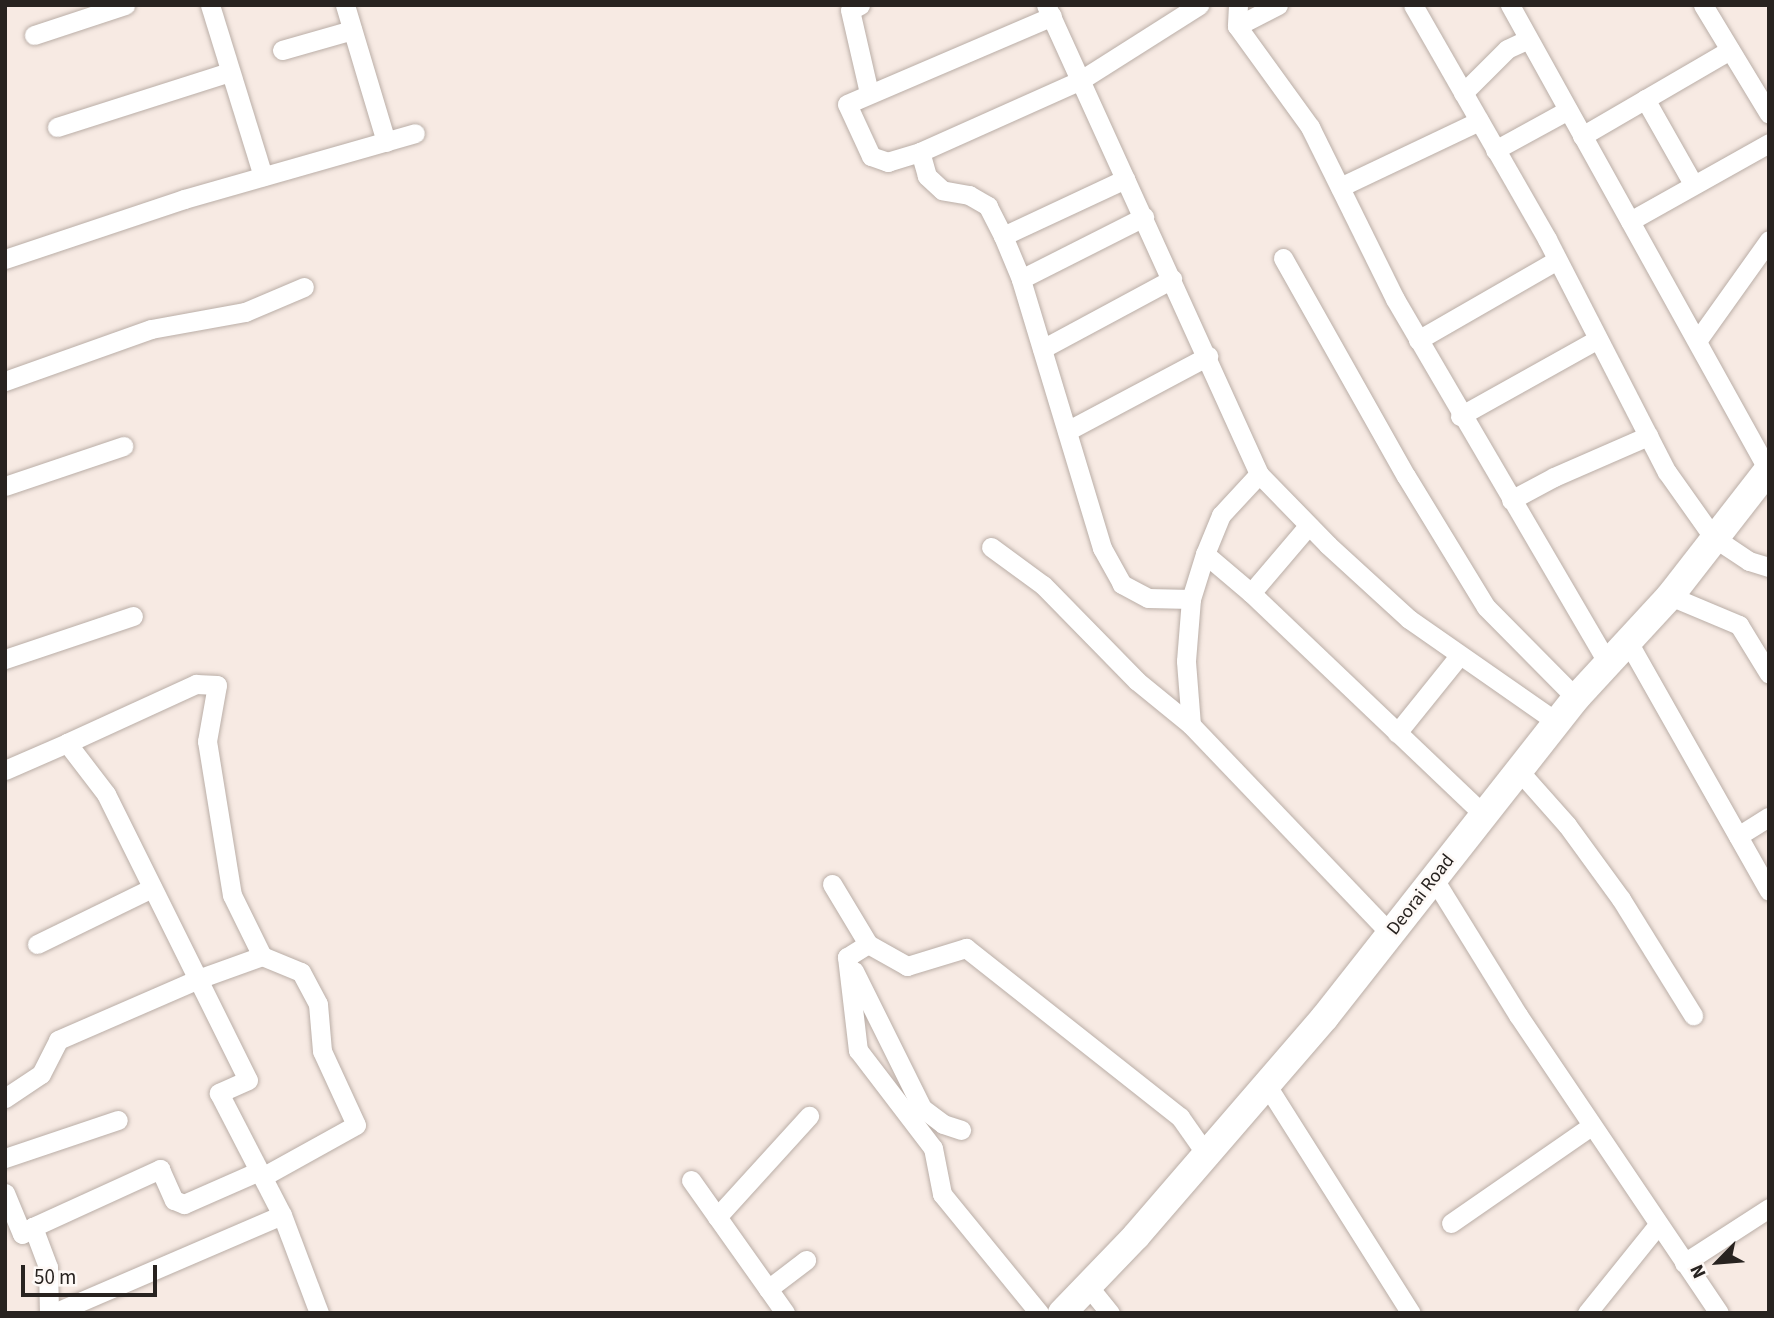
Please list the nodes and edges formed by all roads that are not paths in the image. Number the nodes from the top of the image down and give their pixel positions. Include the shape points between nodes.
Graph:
1 (125, 5) edge
2 (210, 5) edge
3 (345, 5) edge
4 (860, 5) edge
5 (1199, 5) edge
6 (1238, 5) edge
7 (1278, 5) edge
8 (1413, 5) edge
9 (1510, 5) edge
10 (1703, 5) edge
11 (1049, 11) edge
12 (1237, 26) junction
13 (352, 30) junction
14 (34, 35) dead end
15 (1528, 39) junction
16 (282, 50) dead end
17 (1731, 50) junction
18 (229, 72) junction
19 (1081, 80) junction
20 (869, 93) junction
21 (1463, 93) junction
22 (1645, 99) junction
23 (1568, 110) junction
24 (1769, 114) edge
25 (1479, 121) junction
26 (57, 127) dead end
27 (415, 134) dead end
28 (1582, 136) junction
29 (386, 142) junction
30 (1769, 143) edge
31 (1495, 150) junction
32 (920, 152) junction
33 (264, 176) junction
34 (1125, 179) junction
35 (1693, 184) junction
36 (1340, 187) junction
37 (1144, 217) junction
38 (1630, 221) junction
39 (1003, 236) junction
40 (1769, 240) edge
41 (1283, 258) dead end
42 (5, 260) edge
43 (1558, 260) junction
44 (1021, 279) junction
45 (1172, 279) junction
46 (304, 287) dead end
47 (1598, 339) junction
48 (1418, 340) junction
49 (1697, 341) junction
50 (1042, 348) junction
51 (1208, 356) junction
52 (5, 381) edge
53 (1460, 416) junction
54 (1067, 431) junction
55 (1648, 436) junction
56 (123, 446) dead end
57 (1769, 470) edge
58 (1259, 474) junction
59 (5, 486) edge
60 (1511, 500) junction
61 (1308, 526) junction
62 (1713, 537) junction
63 (991, 547) dead end
64 (1205, 554) junction
65 (1769, 567) edge
66 (1251, 593) junction
67 (1670, 596) junction
68 (1191, 599) junction
69 (133, 616) dead end
70 (1627, 640) junction
71 (1460, 656) junction
72 (5, 659) edge
73 (1608, 663) junction
74 (1769, 674) edge
75 (1576, 698) junction
76 (1558, 723) junction
77 (1191, 725) junction
78 (1397, 733) junction
79 (67, 743) junction
80 (5, 770) edge
81 (1520, 772) junction
82 (1484, 816) junction
83 (1769, 817) edge
84 (1738, 835) junction
85 (1434, 879) junction
86 (832, 884) dead end
87 (152, 888) junction
88 (1769, 891) edge
89 (1391, 933) junction
90 (37, 944) dead end
91 (868, 944) junction
92 (262, 956) junction
93 (847, 957) junction
94 (198, 979) junction
95 (1693, 1015) dead end
96 (1266, 1084) junction
97 (5, 1098) edge
98 (809, 1116) dead end
99 (118, 1120) dead end
100 (1591, 1126) junction
101 (961, 1130) dead end
102 (1206, 1154) junction
103 (5, 1158) edge
104 (261, 1174) junction
105 (691, 1180) dead end
106 (5, 1193) edge
107 (1769, 1208) edge
108 (282, 1216) junction
109 (717, 1217) junction
110 (1451, 1223) dead end
111 (1657, 1226) junction
112 (20, 1234) edge
113 (806, 1260) dead end
114 (1684, 1263) junction
115 (1088, 1286) junction
116 (768, 1289) junction
117 (51, 1313) edge
118 (319, 1313) edge
119 (785, 1313) edge
120 (1039, 1313) edge
121 (1062, 1313) edge
122 (1110, 1313) edge
123 (1411, 1313) edge
124 (1587, 1313) edge
125 (1718, 1313) edge

1 - 14 street
2 - 18 street
3 - 13 street
4 - 20 street via 850,10
5 - 19 street
6 - 12 street
7 - 12 street
8 - 21 street
9 - 15 street
10 - 17 street
11 - 19 street
11 - 20 street
12 - 36 street via 1310,127
13 - 16 street
13 - 29 street
15 - 21 street via 1507,49
15 - 23 street
17 - 22 street
17 - 24 street
18 - 26 street
18 - 33 street
19 - 32 street
19 - 34 street
20 - 32 street via 847,104 871,156 888,162
21 - 25 street
22 - 28 street
22 - 35 street
23 - 28 street
23 - 31 street
25 - 31 street
25 - 36 street
27 - 29 street
28 - 38 street
29 - 33 street
30 - 35 street
31 - 43 street
32 - 39 street via 927,176 942,190 969,195 988,206
33 - 42 street
34 - 37 street
34 - 39 street
35 - 38 street
36 - 48 street
37 - 44 street
37 - 45 street
38 - 49 street
39 - 44 street
40 - 49 street
41 - 75 street via 1486,607
43 - 47 street
43 - 48 street
44 - 50 street
45 - 50 street
45 - 51 street
46 - 52 street via 245,312 151,329
47 - 53 street
47 - 55 street
48 - 53 street
49 - 57 street
50 - 54 street
51 - 54 street
51 - 58 street
53 - 60 street
54 - 68 street via 1102,548 1122,584 1148,598
55 - 60 street
55 - 62 street via 1667,472
56 - 59 street
57 - 62 street, Deorai Road
58 - 61 street
58 - 64 street via 1221,515
60 - 73 street
61 - 66 street
61 - 71 street via 1409,619
62 - 65 street via 1749,561
62 - 67 street, Deorai Road
63 - 77 street via 1043,585 1137,681
64 - 66 street
64 - 68 street
66 - 78 street
67 - 70 street, Deorai Road
67 - 74 street via 1739,625
68 - 77 street via 1186,661
69 - 72 street
70 - 73 street, Deorai Road
70 - 84 street
71 - 76 street
71 - 78 street
73 - 75 street, Deorai Road
75 - 76 street, Deorai Road
76 - 81 street, Deorai Road
77 - 89 street
78 - 82 street
79 - 80 street
79 - 87 street via 106,794
79 - 92 street via 196,684 217,685 207,741 232,895
81 - 82 street, Deorai Road
81 - 95 street via 1567,825 1621,899
82 - 85 street, Deorai Road
83 - 84 street
84 - 88 street
85 - 89 street, Deorai Road
85 - 100 street
86 - 91 street
87 - 90 street
87 - 94 street
89 - 96 street, Deorai Road
91 - 93 street
91 - 102 street via 907,966 966,948 1180,1117
92 - 94 street
92 - 104 street via 302,972 318,1004 322,1051 356,1125
93 - 101 street via 922,1108 943,1124
93 - 120 street via 858,1050 933,1148 942,1194
94 - 97 street via 58,1040 41,1074
94 - 104 street via 248,1080 219,1093
96 - 102 street, Deorai Road
96 - 123 street
98 - 109 street
99 - 103 street
100 - 110 street
100 - 111 street
102 - 115 street, Deorai Road
104 - 108 street
104 - 112 street via 184,1204 174,1200 160,1168
105 - 109 street
106 - 112 street
107 - 114 street
108 - 117 street
108 - 118 street
109 - 116 street
111 - 114 street
111 - 124 street
112 - 117 street via 48,1267
113 - 116 street
114 - 125 street
115 - 121 street, Deorai Road
115 - 122 street
116 - 119 street

